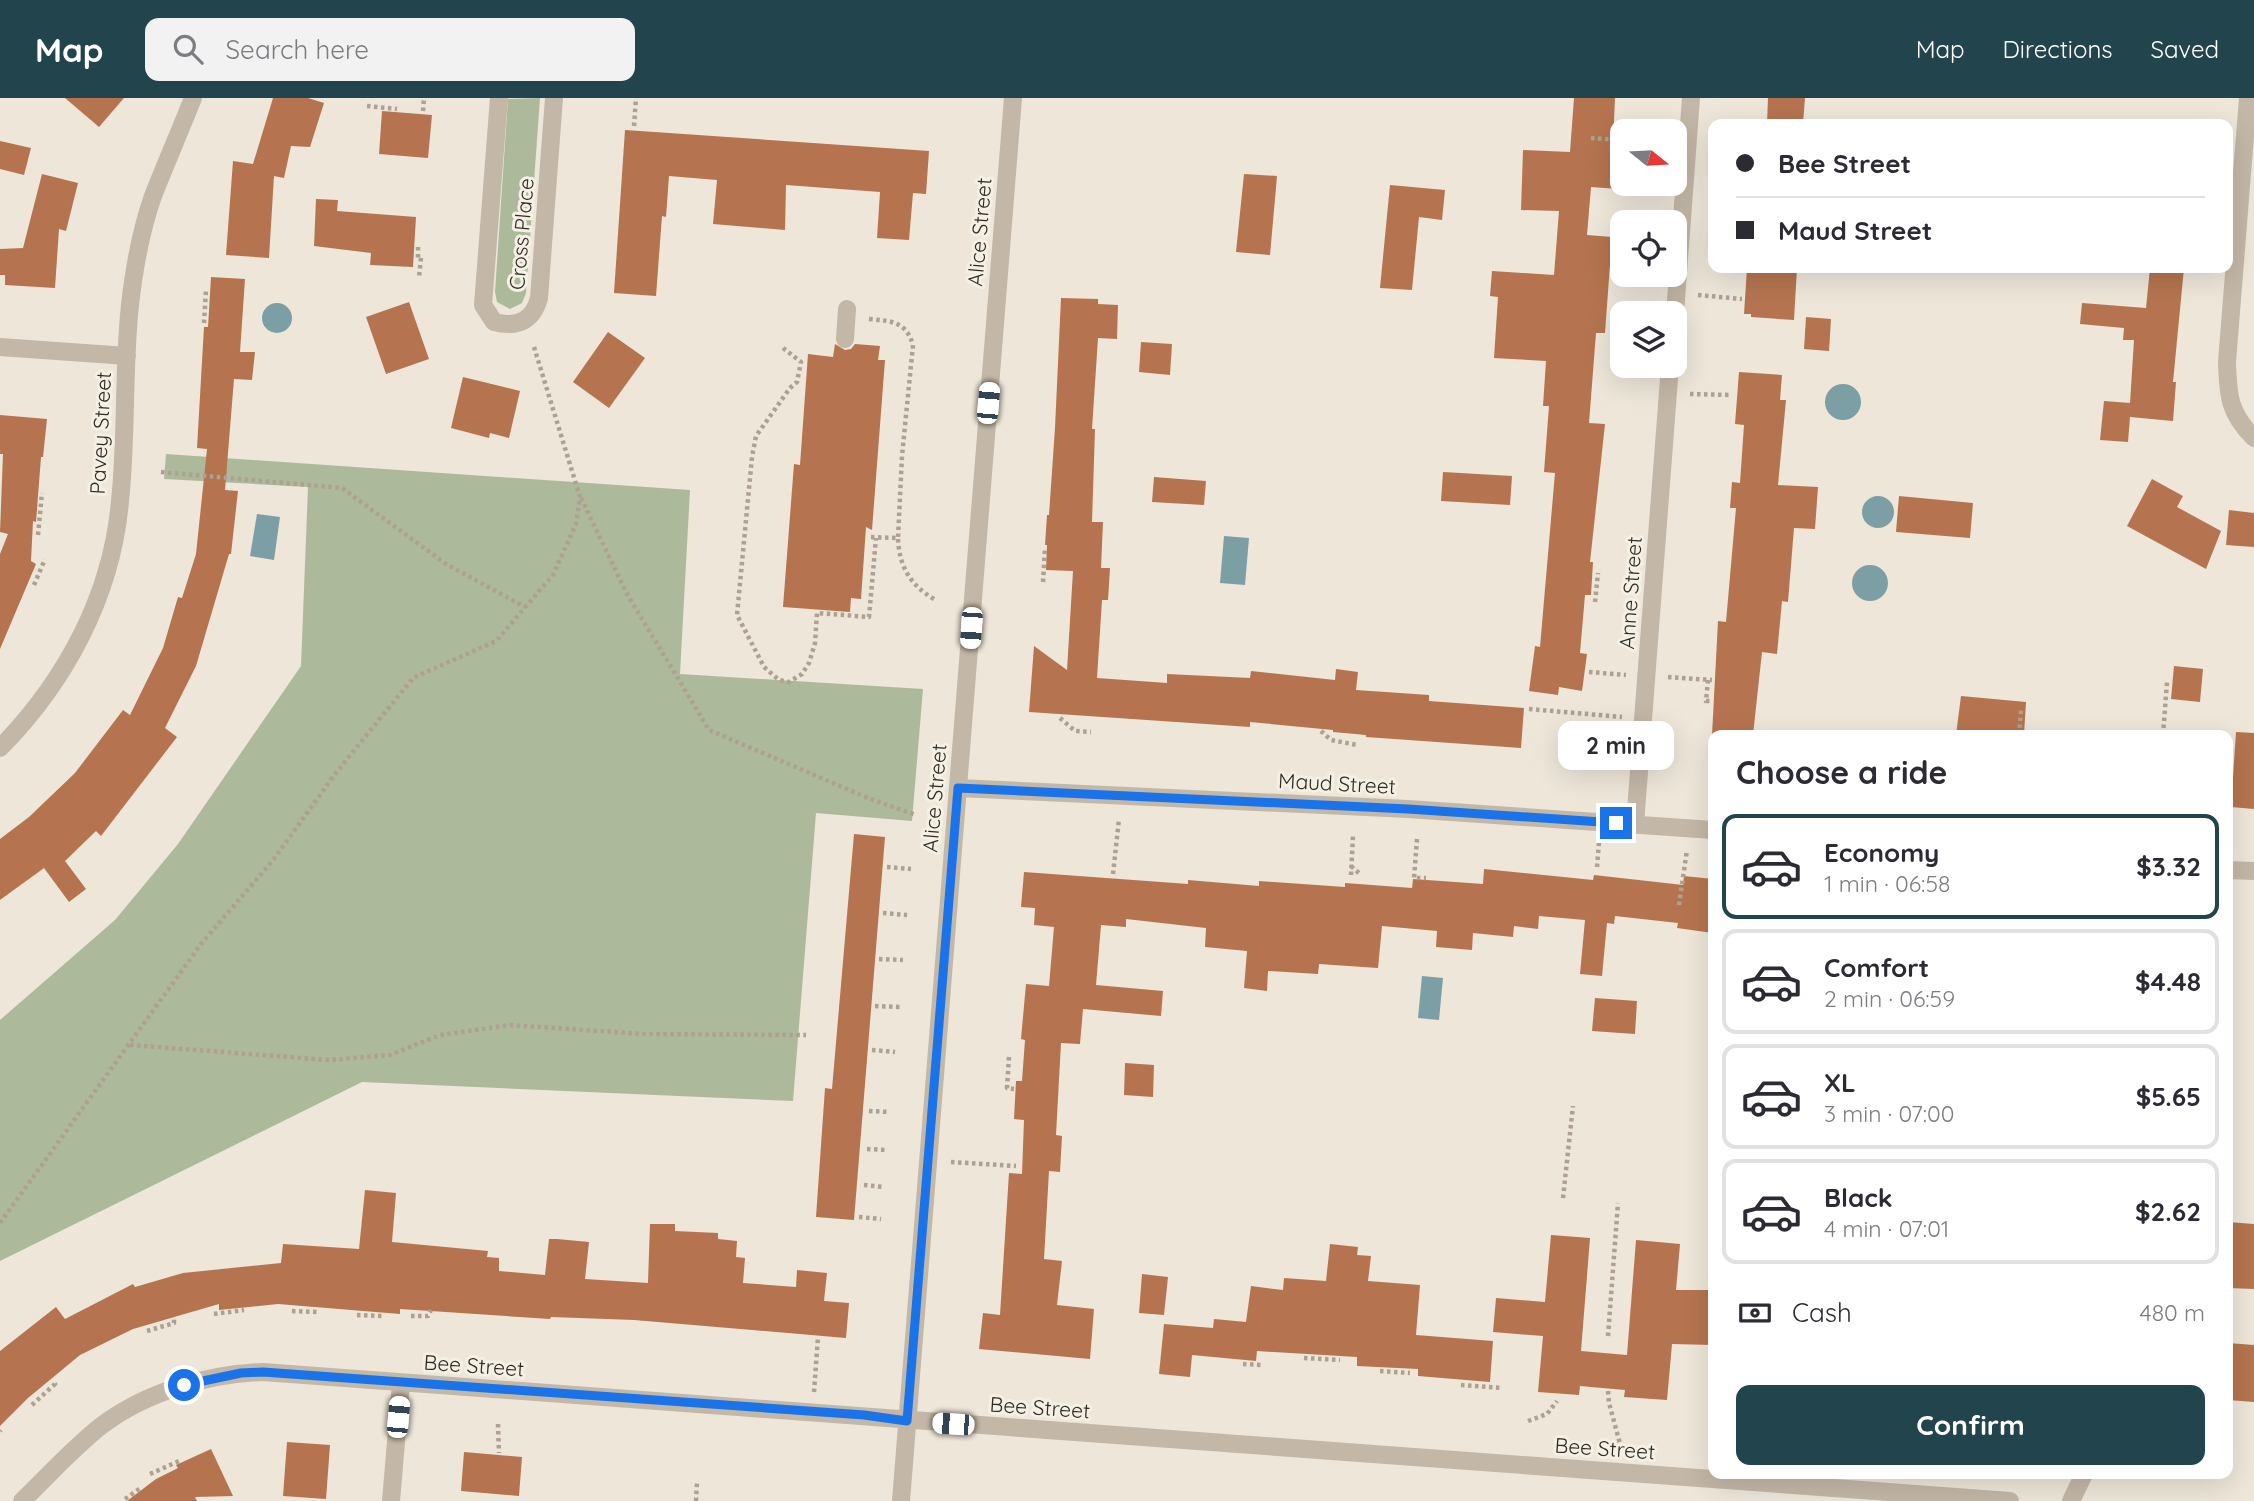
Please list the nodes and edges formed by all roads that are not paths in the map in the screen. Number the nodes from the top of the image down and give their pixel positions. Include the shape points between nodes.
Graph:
1 (193, 98) edge
2 (499, 98) edge
3 (554, 98) edge
4 (1013, 98) edge
5 (1691, 98) edge
6 (2248, 98) edge
7 (1676, 301) edge
8 (847, 313) road end
9 (845, 339) dead end
10 (0, 347) edge
11 (127, 356) junction
12 (1669, 378) edge
13 (2254, 438) edge
14 (0, 748) edge
15 (958, 788) junction
16 (1635, 824) junction
17 (1708, 830) edge
18 (2233, 870) edge
19 (2254, 871) edge
20 (401, 1383) junction
21 (907, 1421) junction
22 (1708, 1478) edge
23 (1715, 1479) edge
24 (2082, 1479) edge
25 (22, 1501) edge
26 (391, 1501) edge
27 (901, 1501) edge
28 (2010, 1501) edge
29 (2071, 1501) edge

1 - 11 street, Pavey Street via 144,226
2 - 3 street, Cross Place via 484,305 494,322 503,324 530,318 542,288
4 - 15 street, Alice Street
5 - 7 street
6 - 13 street via 2227,373 2235,415
8 - 9 street
10 - 11 street
11 - 14 street, Pavey Street via 120,501 103,582 85,631 64,668
12 - 16 street, Anne Street
15 - 16 street, Maud Street
15 - 21 street, Alice Street
16 - 17 street, Maud Street
18 - 19 street
20 - 21 street, Bee Street
20 - 25 street, Bee Street via 263,1372 184,1385 101,1426
20 - 26 street
21 - 22 street, Bee Street
21 - 27 street, Alice Street
23 - 28 street, Bee Street
24 - 29 street

